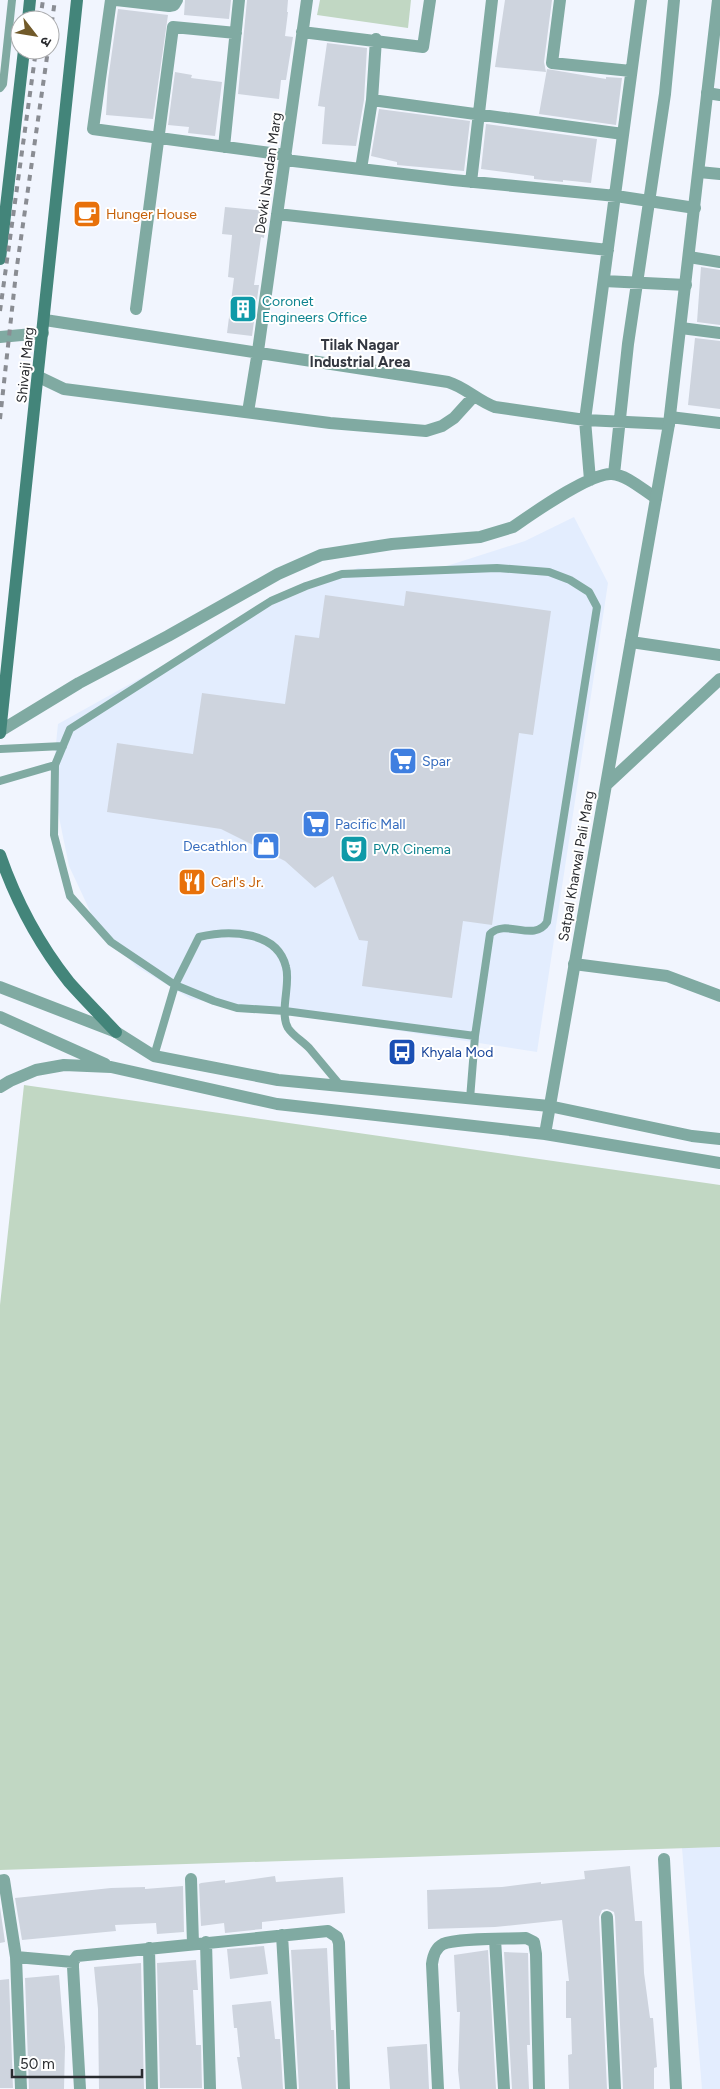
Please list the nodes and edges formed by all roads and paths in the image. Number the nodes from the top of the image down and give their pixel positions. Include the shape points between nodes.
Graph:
1 (12, 0) edge
2 (77, 0) edge
3 (111, 0) edge
4 (116, 0) edge
5 (177, 0) edge
6 (239, 0) edge
7 (307, 0) edge
8 (430, 0) edge
9 (492, 0) edge
10 (560, 0) edge
11 (640, 0) edge
12 (674, 0) edge
13 (718, 0) edge
14 (717, 24) edge
15 (302, 32) junction
16 (236, 33) junction
17 (376, 39) junction
18 (23, 60) edge
19 (631, 71) junction
20 (0, 88) edge
21 (707, 93) junction
22 (720, 95) edge
23 (372, 100) junction
24 (477, 115) junction
25 (623, 134) junction
26 (158, 138) junction
27 (224, 147) junction
28 (285, 158) junction
29 (362, 169) junction
30 (699, 172) junction
31 (720, 174) edge
32 (470, 182) junction
33 (616, 196) junction
34 (649, 202) junction
35 (695, 208) junction
36 (277, 214) junction
37 (608, 250) junction
38 (689, 257) junction
39 (0, 259) edge
40 (720, 262) edge
41 (604, 281) junction
42 (637, 283) junction
43 (686, 285) junction
44 (136, 308) dead end
45 (45, 320) junction
46 (681, 328) junction
47 (43, 333) junction
48 (720, 333) edge
49 (0, 337) edge
50 (258, 351) junction
51 (39, 377) junction
52 (474, 396) junction
53 (248, 412) junction
54 (585, 420) junction
55 (670, 421) junction
56 (618, 422) junction
57 (720, 423) edge
58 (614, 474) junction
59 (590, 480) junction
60 (656, 498) junction
61 (631, 642) junction
62 (720, 655) edge
63 (720, 679) edge
64 (0, 732) edge
65 (63, 746) junction
66 (0, 749) edge
67 (55, 764) junction
68 (0, 781) edge
69 (606, 785) junction
70 (0, 855) edge
71 (574, 964) junction
72 (175, 985) junction
73 (0, 987) edge
74 (720, 996) edge
75 (285, 1011) junction
76 (0, 1017) edge
77 (116, 1032) junction
78 (475, 1036) junction
79 (154, 1056) junction
80 (111, 1067) junction
81 (340, 1085) junction
82 (0, 1087) edge
83 (470, 1099) junction
84 (549, 1106) junction
85 (545, 1134) junction
86 (720, 1139) edge
87 (720, 1163) edge
88 (664, 1859) dead end
89 (191, 1879) dead end
90 (0, 1881) edge
91 (607, 1917) dead end
92 (282, 1935) junction
93 (495, 1940) junction
94 (200, 1943) junction
95 (149, 1948) junction
96 (16, 1957) junction
97 (73, 1962) junction
98 (22, 2089) edge
99 (80, 2089) edge
100 (152, 2089) edge
101 (210, 2089) edge
102 (291, 2089) edge
103 (344, 2089) edge
104 (438, 2089) edge
105 (504, 2089) edge
106 (539, 2089) edge
107 (615, 2089) edge
108 (676, 2089) edge

1 - 20 lane
2 - 45 main road, Shivaji Marg
3 - 26 street via 94,129
4 - 5 street via 170,6
6 - 16 street
7 - 15 street, Devki Nandan Marg
8 - 17 street via 423,47
9 - 24 street
10 - 19 street via 552,62
11 - 19 street
12 - 34 street via 665,94
13 - 14 street
14 - 21 street
15 - 17 street
15 - 28 street, Devki Nandan Marg
16 - 26 street via 173,27
16 - 27 street
17 - 23 street
18 - 39 main road
19 - 25 street
21 - 22 street
21 - 30 street
23 - 24 street
23 - 29 street
24 - 25 street
24 - 32 street
25 - 33 street
26 - 27 street
26 - 44 street
27 - 28 street
28 - 29 street
28 - 36 street, Devki Nandan Marg
29 - 32 street
30 - 31 street
30 - 35 street
32 - 33 street
33 - 34 street
33 - 37 street
34 - 35 street
34 - 42 street
35 - 38 street
36 - 37 street
36 - 50 street, Devki Nandan Marg
37 - 41 street
38 - 40 street
38 - 43 street
41 - 42 street
41 - 54 street
42 - 43 street
42 - 56 street
43 - 46 street
45 - 47 main road, Shivaji Marg
45 - 50 street
46 - 48 street
46 - 55 street
47 - 49 street
47 - 51 main road, Shivaji Marg
50 - 52 street via 448,382 459,385
50 - 53 street, Devki Nandan Marg
51 - 53 street via 64,389
51 - 64 main road, Shivaji Marg
52 - 53 street via 454,418 426,431
52 - 54 street via 495,407
54 - 56 street
54 - 59 street
55 - 56 street
55 - 57 street
55 - 60 street
56 - 58 street
58 - 59 street
58 - 60 street
59 - 64 street via 502,532 346,551 321,555 297,564 79,683
60 - 61 street
61 - 62 street
61 - 69 street
63 - 69 street, Satpal Kharwal Pali Marg
65 - 66 lane
65 - 67 lane
65 - 78 lane via 70,730 271,601 342,574 497,568 530,570 549,572 589,592 597,607 547,922 538,931 502,928 490,934
67 - 68 lane
67 - 72 lane via 54,835 70,896 111,942
69 - 71 street, Satpal Kharwal Pali Marg
70 - 77 main road via 10,884 36,935 69,982
71 - 74 street via 667,976
71 - 84 street, Satpal Kharwal Pali Marg
72 - 75 lane via 237,1008
72 - 75 lane via 198,937 230,933 262,938 273,944 287,968
72 - 79 lane
73 - 77 street
75 - 78 lane
75 - 81 lane via 288,1027
76 - 80 street
77 - 79 street
78 - 83 lane
79 - 81 street via 278,1080
80 - 82 street via 64,1065 36,1070
80 - 85 street via 278,1104
81 - 83 street
83 - 84 street
84 - 85 street, Satpal Kharwal Pali Marg
84 - 86 street
85 - 87 street
88 - 108 street
89 - 94 street
90 - 96 street via 4,1880
91 - 107 street
92 - 94 street
92 - 102 street
92 - 103 street via 328,1931 337,1937
93 - 104 street via 454,1941 442,1944 434,1953
93 - 105 street
93 - 106 street via 526,1938 534,1942
94 - 95 street
94 - 101 street
95 - 97 street via 81,1954
95 - 100 street
96 - 97 street
96 - 98 street
97 - 99 street

